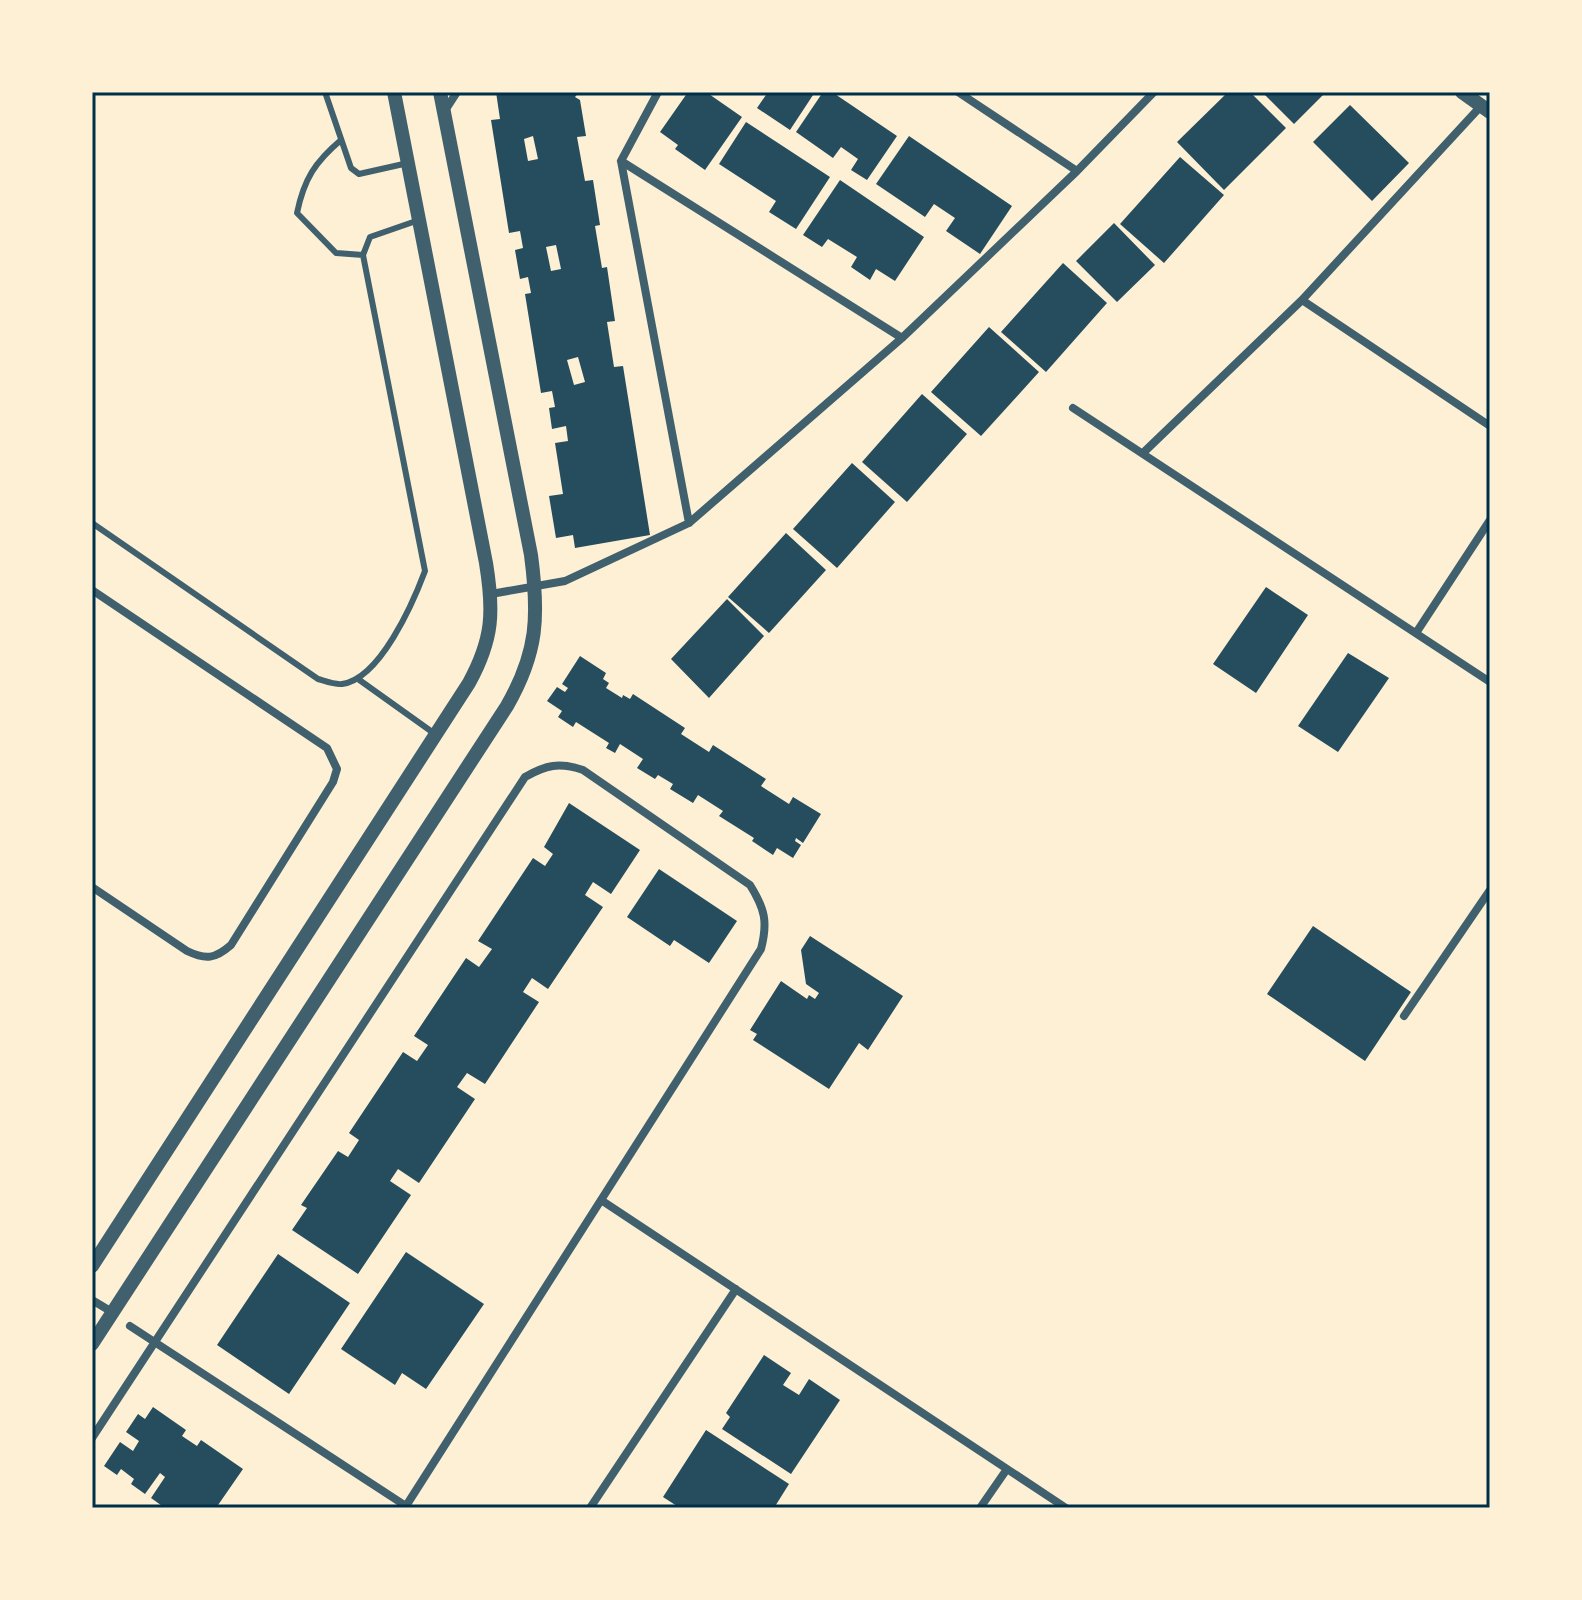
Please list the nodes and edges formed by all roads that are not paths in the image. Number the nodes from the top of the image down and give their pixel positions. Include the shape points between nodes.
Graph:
1 (325, 92) edge
2 (394, 92) edge
3 (440, 92) edge
4 (457, 92) edge
5 (658, 92) edge
6 (958, 92) edge
7 (1154, 92) edge
8 (1462, 92) edge
9 (1485, 109) edge
10 (444, 112) junction
11 (341, 140) junction
12 (621, 161) junction
13 (408, 163) junction
14 (1077, 171) junction
15 (419, 220) junction
16 (363, 255) junction
17 (1302, 300) junction
18 (902, 338) junction
19 (1073, 408) dead end
20 (1490, 426) edge
21 (1143, 453) junction
22 (1490, 520) edge
23 (92, 523) edge
24 (689, 523) junction
25 (535, 588) junction
26 (92, 590) edge
27 (491, 594) junction
28 (1416, 633) junction
29 (358, 679) junction
30 (1490, 682) edge
31 (435, 734) junction
32 (92, 887) edge
33 (1490, 890) edge
34 (1404, 1016) dead end
35 (601, 1200) junction
36 (92, 1266) edge
37 (736, 1289) junction
38 (92, 1300) edge
39 (112, 1312) junction
40 (130, 1326) joint
41 (154, 1343) junction
42 (92, 1344) edge
43 (92, 1438) edge
44 (1007, 1469) junction
45 (408, 1507) edge
46 (590, 1508) edge
47 (980, 1508) edge
48 (1066, 1508) edge

1 - 11 lane
2 - 13 street
3 - 10 street
4 - 10 street
5 - 12 street
6 - 14 street
7 - 14 street
8 - 9 street
9 - 17 street
10 - 25 street
11 - 13 lane via 351,168 359,174
11 - 16 lane via 303,183 297,213 336,253
12 - 18 street
12 - 24 street
13 - 15 street
14 - 18 street
15 - 16 lane via 370,237
15 - 27 street
16 - 29 lane via 425,571 413,602 373,667
17 - 20 street
17 - 21 street
18 - 24 street
19 - 21 street
21 - 28 street
22 - 28 street
23 - 29 lane via 318,679 340,685
24 - 25 street via 565,581
25 - 27 street
25 - 39 street via 532,654 507,706
26 - 32 street via 327,748 337,769 231,945 219,956 204,959 187,951
27 - 31 street via 488,642 469,683
28 - 30 street
29 - 31 lane
31 - 36 street
33 - 34 street
35 - 37 street
35 - 41 street via 761,949 768,925 750,885 583,770 547,765 525,777
35 - 45 street
37 - 44 street
37 - 46 street
38 - 39 street
39 - 40 lane
39 - 42 street
40 - 41 street
41 - 43 street
41 - 45 street
44 - 47 street
44 - 48 street

